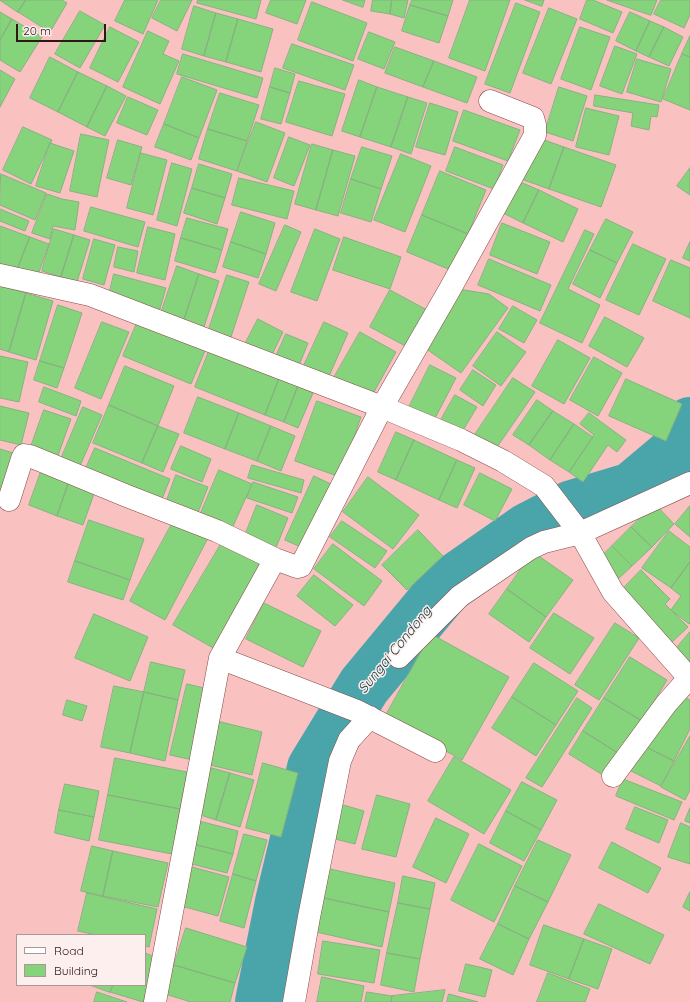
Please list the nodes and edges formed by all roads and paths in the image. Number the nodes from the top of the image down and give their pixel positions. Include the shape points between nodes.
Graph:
1 (490, 101) dead end
2 (0, 275) edge
3 (382, 407) junction
4 (690, 482) edge
5 (9, 500) dead end
6 (578, 529) junction
7 (275, 559) junction
8 (399, 657) dead end
9 (220, 658) junction
10 (689, 678) edge
11 (363, 714) junction
12 (435, 751) dead end
13 (613, 776) dead end
14 (155, 1002) edge
15 (294, 1002) edge

1 - 3 street via 533,118 535,135
2 - 3 street via 90,296
3 - 6 street via 460,440 503,461 544,486
3 - 7 street via 304,562 296,567
4 - 6 street
5 - 7 street via 22,459 24,456 30,456 217,531
6 - 8 street via 531,548 460,596
6 - 10 street via 613,592
7 - 9 street
9 - 11 street
9 - 14 street
10 - 13 street via 666,704
11 - 12 street
11 - 15 street via 340,761

